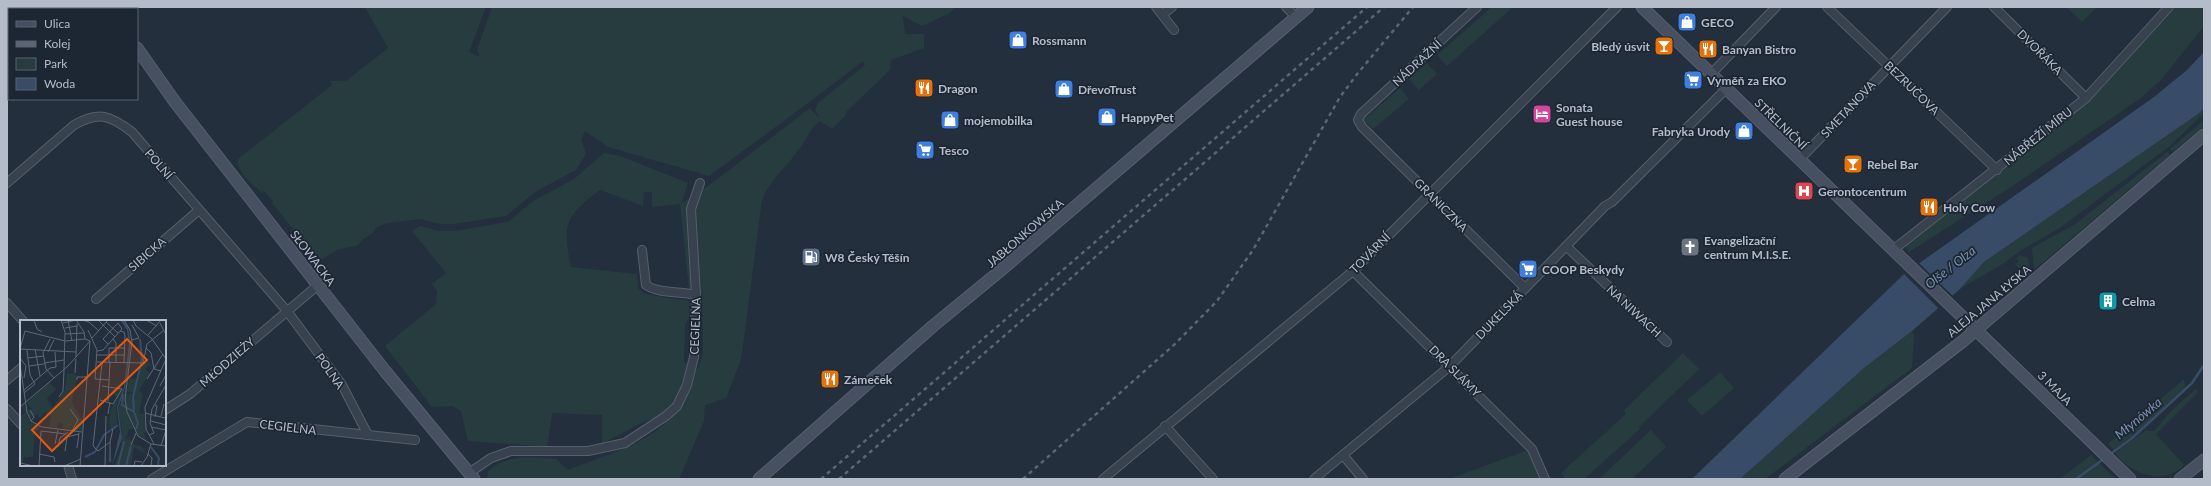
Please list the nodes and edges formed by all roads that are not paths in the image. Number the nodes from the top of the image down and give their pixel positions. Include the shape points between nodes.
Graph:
1 (1156, 7) edge
2 (1172, 7) edge
3 (1286, 7) edge
4 (1308, 7) edge
5 (1477, 7) edge
6 (1617, 7) edge
7 (1642, 7) edge
8 (1776, 7) edge
9 (1828, 7) edge
10 (1947, 7) edge
11 (1994, 7) edge
12 (2169, 7) edge
13 (1163, 14) junction
14 (1296, 17) junction
15 (1174, 30) dead end
16 (138, 50) edge
17 (1889, 66) junction
18 (1711, 74) junction
19 (1726, 89) junction
20 (2086, 98) junction
21 (1358, 120) joint
22 (2204, 135) edge
23 (1799, 160) junction
24 (1997, 170) junction
25 (7, 183) edge
26 (700, 183) dead end
27 (1429, 193) junction
28 (199, 210) junction
29 (1566, 246) junction
30 (642, 250) dead end
31 (1893, 250) junction
32 (1353, 271) junction
33 (318, 285) junction
34 (1525, 288) junction
35 (696, 295) junction
36 (96, 299) dead end
37 (7, 303) edge
38 (287, 311) junction
39 (1962, 315) joint
40 (22, 320) edge
41 (1977, 330) junction
42 (1667, 342) dead end
43 (1450, 366) junction
44 (20, 369) edge
45 (7, 380) edge
46 (7, 409) edge
47 (166, 409) edge
48 (20, 423) edge
49 (1166, 426) junction
50 (368, 434) junction
51 (415, 440) dead end
52 (1343, 455) junction
53 (2204, 460) edge
54 (68, 466) edge
55 (472, 476) edge
56 (72, 479) edge
57 (152, 479) edge
58 (759, 479) edge
59 (1103, 479) edge
60 (1213, 479) edge
61 (1314, 479) edge
62 (1363, 479) edge
63 (1545, 479) edge
64 (1785, 479) edge
65 (2130, 479) edge
66 (2180, 479) edge

1 - 13 street
2 - 13 street
3 - 14 street
4 - 14 street, JABŁONKOWSKA
5 - 21 street, NÁDRAŽNÍ via 1361,114
6 - 27 street, TOVÁRNÍ
7 - 18 street, STŘELNIČNÍ
8 - 18 street
9 - 17 street, BEZRUČOVA
10 - 17 street, SMETANOVA
11 - 20 street, DVOŘÁKA
12 - 20 street, NÁBŘEŽÍ MÍRU
13 - 15 street
14 - 58 street, JABŁONKOWSKA via 933,326
16 - 33 street, SŁOWACKA
17 - 23 street, SMETANOVA
17 - 24 street, BEZRUČOVA
18 - 19 street, STŘELNIČNÍ
19 - 23 street, STŘELNIČNÍ
19 - 29 street, DUKELSKÁ
20 - 24 street, NÁBŘEŽÍ MÍRU
21 - 27 street, GRANICZNA via 1362,127
22 - 41 street, ALEJA JANA ŁYSKA
23 - 31 street, STŘELNIČNÍ
24 - 31 street, NÁBŘEŽÍ MÍRU
25 - 28 street, POLNÍ via 74,125 100,116 115,119 132,132
26 - 35 street, CEGIELNA via 691,209
27 - 32 street, TOVÁRNÍ
27 - 34 street, GRANICZNA
28 - 36 street, SIBICKA
28 - 38 street, POLNÍ
29 - 34 street, DUKELSKÁ
29 - 42 street, NA NIWACH
30 - 35 street via 646,285 652,289 682,291
31 - 39 street, STŘELNIČNÍ
32 - 43 street, DRA SLÁMY
32 - 49 street, TOVÁRNÍ
33 - 38 street, MŁODZIEŻY
33 - 55 street, SŁOWACKA via 384,371
34 - 43 street, DUKELSKÁ
35 - 55 street, CEGIELNA via 694,358 683,396 666,416 625,443 588,451 510,451 491,458
37 - 40 street
38 - 47 street, MŁODZIEŻY via 190,394
38 - 50 street, POLNA via 342,385
39 - 41 street, 3 MAJA
41 - 64 street, ALEJA JANA ŁYSKA
41 - 65 street, 3 MAJA
43 - 52 street, DUKELSKÁ
43 - 63 street, DRA SLÁMY via 1532,448
44 - 45 street
46 - 48 street
49 - 59 street, TOVÁRNÍ
49 - 60 street
50 - 51 street, CEGIELNA
50 - 57 street, CEGIELNA via 247,422
52 - 61 street, DUKELSKÁ
52 - 62 street
53 - 66 street
54 - 56 street

